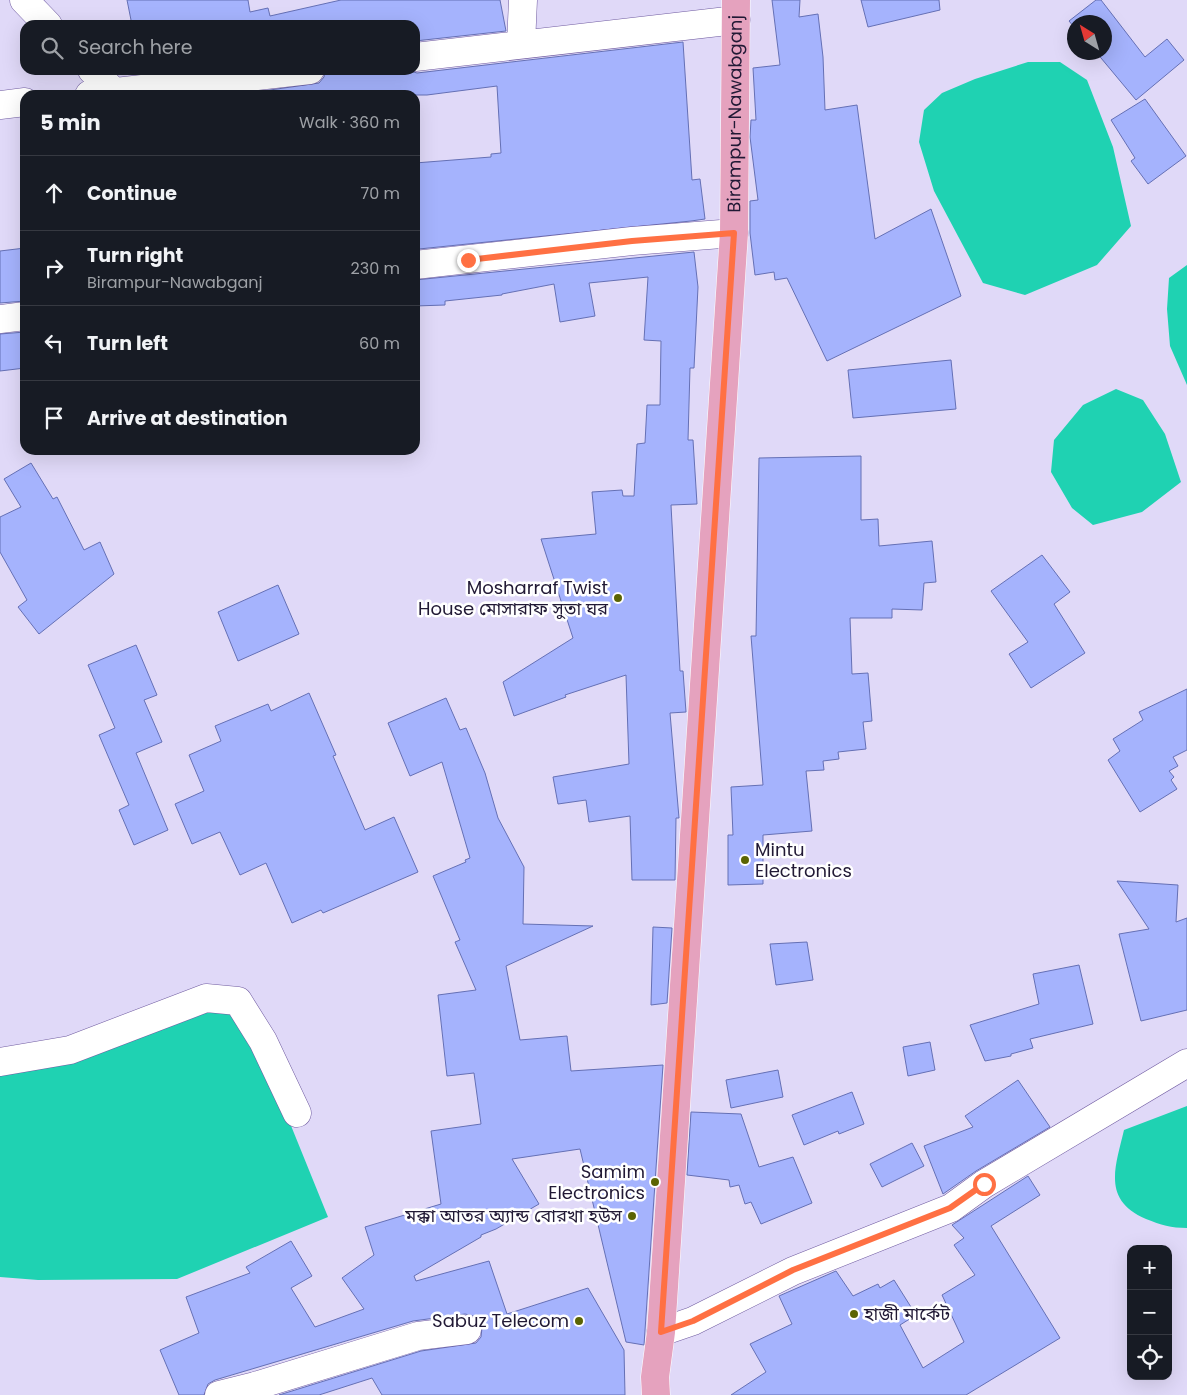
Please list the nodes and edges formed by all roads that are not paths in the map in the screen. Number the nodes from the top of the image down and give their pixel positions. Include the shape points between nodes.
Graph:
1 (24, 0) edge
2 (523, 0) edge
3 (736, 10) edge
4 (43, 20) edge
5 (521, 44) junction
6 (420, 56) edge
7 (94, 75) edge
8 (267, 75) edge
9 (100, 90) edge
10 (137, 90) edge
11 (20, 103) edge
12 (0, 105) edge
13 (734, 233) junction
14 (420, 264) edge
15 (20, 317) edge
16 (0, 319) edge
17 (0, 1062) edge
18 (1187, 1062) edge
19 (297, 1113) dead end
20 (467, 1330) dead end
21 (661, 1332) junction
22 (218, 1395) edge
23 (656, 1395) edge

1 - 4 street
2 - 5 street
3 - 5 street
3 - 13 main road, Birampur-Nawabganj
5 - 6 street
7 - 9 street
8 - 10 street
11 - 12 street
13 - 14 street
13 - 21 main road, Birampur-Nawabganj
15 - 16 street
17 - 19 street via 70,1050 206,998 238,1001 263,1041
18 - 21 street via 984,1184 950,1208 793,1270 693,1321
20 - 22 street via 418,1336
21 - 23 main road, Birampur-Nawabganj

